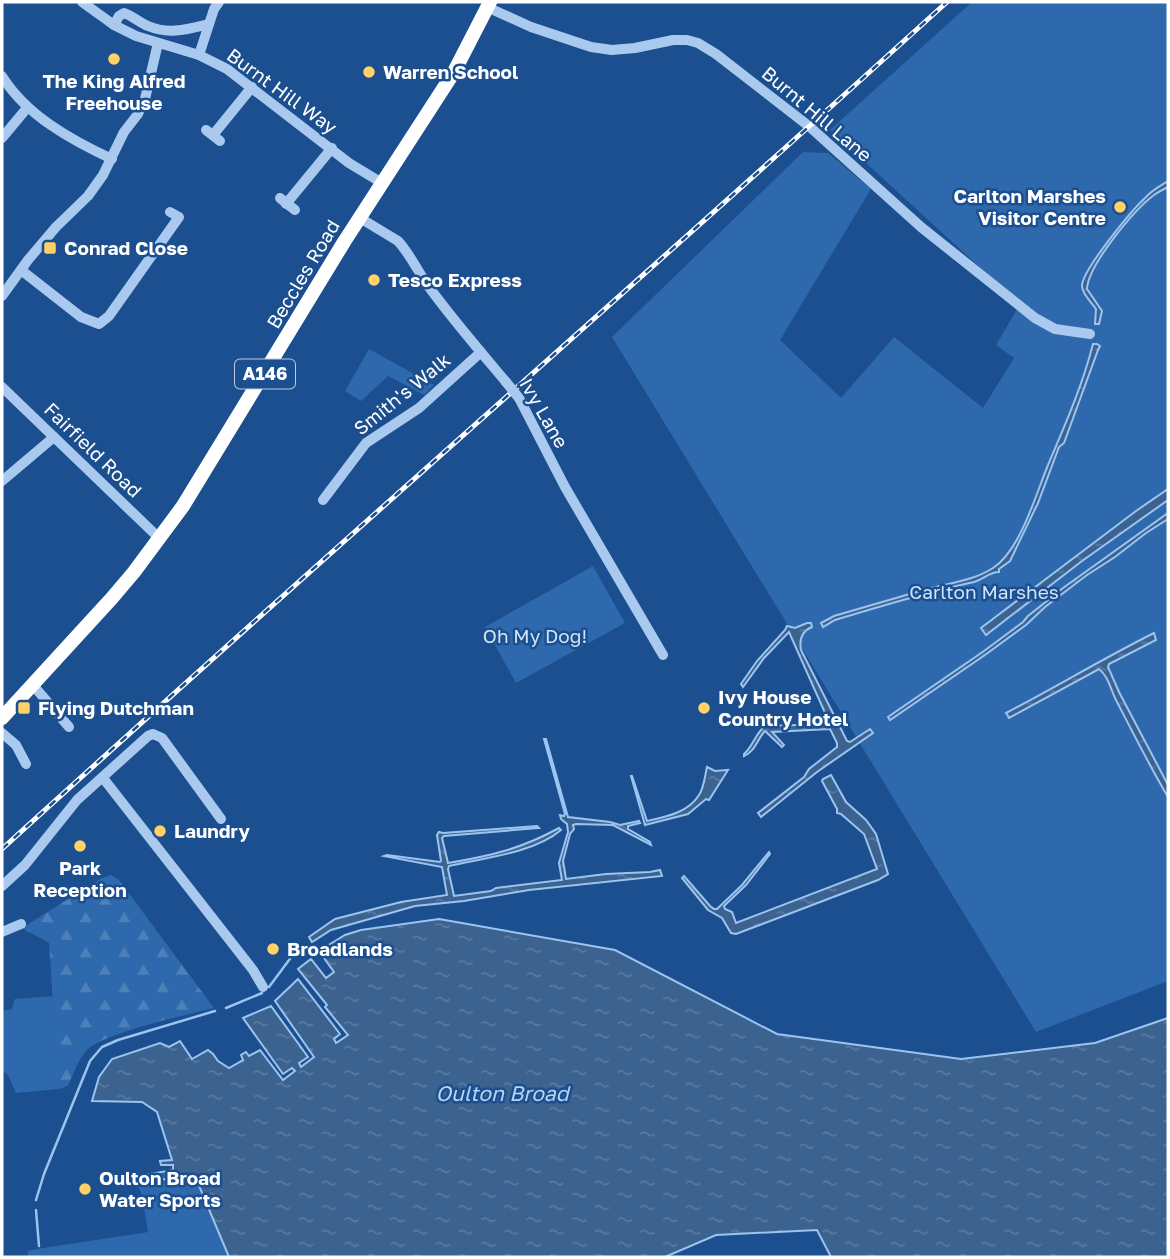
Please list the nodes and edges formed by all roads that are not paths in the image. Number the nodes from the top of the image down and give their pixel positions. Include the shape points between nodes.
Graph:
1 (82, 2) edge
2 (219, 2) edge
3 (488, 5) edge
4 (209, 24) junction
5 (114, 25) junction
6 (158, 43) junction
7 (199, 55) junction
8 (2, 76) edge
9 (252, 87) junction
10 (27, 108) junction
11 (213, 136) dead end
12 (2, 138) edge
13 (332, 148) junction
14 (112, 159) junction
15 (382, 183) junction
16 (287, 204) dead end
17 (178, 217) dead end
18 (360, 218) junction
19 (21, 270) junction
20 (2, 296) edge
21 (1090, 334) dead end
22 (481, 352) junction
23 (2, 387) edge
24 (54, 437) junction
25 (2, 481) edge
26 (323, 500) dead end
27 (159, 538) junction
28 (663, 655) dead end
29 (32, 684) junction
30 (2, 718) edge
31 (69, 727) dead end
32 (2, 733) edge
33 (26, 764) dead end
34 (103, 778) junction
35 (221, 819) dead end
36 (2, 886) edge
37 (21, 924) dead end
38 (2, 932) edge
39 (263, 987) dead end

1 - 5 street, Burnt Hill Way
2 - 4 street
3 - 15 highway, Beccles Road / A146 via 454,72
3 - 21 street, Burnt Hill Lane via 531,27 591,47 612,50 673,40 698,43 810,127 921,227 1035,318 1055,329
4 - 5 street via 169,32 124,13
4 - 7 street
5 - 6 street, Burnt Hill Way
6 - 7 street, Burnt Hill Way
6 - 14 street via 145,99
7 - 9 street, Burnt Hill Way
8 - 10 street
9 - 11 street
9 - 13 street, Burnt Hill Way
10 - 12 street
10 - 14 street
13 - 15 street, Burnt Hill Way
13 - 16 street
14 - 19 street via 88,196
15 - 18 highway, Beccles Road / A146
17 - 19 street via 110,316 99,324 81,317
18 - 22 street, Ivy Lane via 398,241
18 - 27 highway, Beccles Road / A146 via 218,451
19 - 20 street
22 - 26 street, Smith's Walk via 419,408 366,443
22 - 28 street, Ivy Lane, bridge via 519,398
23 - 24 street, Fairfield Road
24 - 25 street
24 - 27 street, Fairfield Road
27 - 29 highway, Beccles Road / A146 via 86,628
29 - 30 highway, Beccles Road / A146
29 - 31 street
32 - 33 street via 16,745
34 - 35 street via 148,736 158,735
34 - 36 street
34 - 39 street
37 - 38 street

